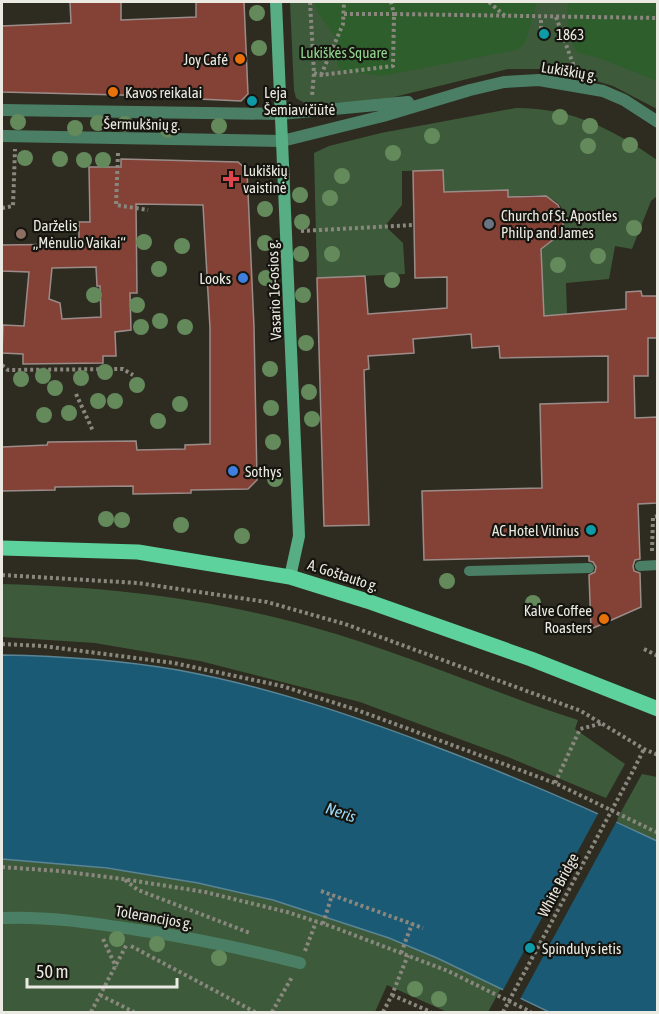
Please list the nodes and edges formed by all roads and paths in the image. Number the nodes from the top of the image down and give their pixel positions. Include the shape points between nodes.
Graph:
1 (276, 2) edge
2 (315, 2) edge
3 (344, 2) edge
4 (391, 2) edge
5 (489, 2) edge
6 (310, 3) edge
7 (344, 14) junction
8 (394, 14) junction
9 (505, 16) junction
10 (541, 17) junction
11 (556, 17) junction
12 (657, 18) edge
13 (541, 35) dead end
14 (314, 73) junction
15 (321, 75) junction
16 (582, 87) junction
17 (312, 94) dead end
18 (434, 100) junction
19 (2, 110) edge
20 (281, 114) junction
21 (657, 122) edge
22 (2, 136) edge
23 (15, 137) junction
24 (118, 138) junction
25 (282, 141) junction
26 (2, 208) edge
27 (148, 210) dead end
28 (414, 225) dead end
29 (286, 232) junction
30 (2, 365) edge
31 (133, 375) dead end
32 (76, 394) dead end
33 (93, 431) dead end
34 (657, 516) edge
35 (2, 548) edge
36 (650, 566) edge
37 (589, 568) dead end
38 (469, 571) dead end
39 (2, 575) edge
40 (290, 577) junction
41 (2, 644) edge
42 (644, 649) dead end
43 (657, 656) edge
44 (657, 709) edge
45 (603, 723) junction
46 (644, 749) junction
47 (657, 753) edge
48 (555, 783) junction
49 (657, 833) edge
50 (2, 867) edge
51 (123, 879) junction
52 (321, 891) dead end
53 (332, 895) junction
54 (2, 918) edge
55 (316, 921) junction
56 (95, 922) junction
57 (323, 924) junction
58 (412, 924) junction
59 (423, 928) dead end
60 (136, 929) junction
61 (259, 936) dead end
62 (128, 944) junction
63 (401, 953) junction
64 (301, 956) junction
65 (408, 956) junction
66 (116, 967) junction
67 (100, 995) junction
68 (392, 995) junction
69 (91, 1012) edge
70 (134, 1012) edge
71 (255, 1012) edge
72 (272, 1012) edge
73 (383, 1012) edge
74 (431, 1012) edge
75 (503, 1012) edge
76 (531, 1012) edge

1 - 20 main road, Vasario 16-osios g.
2 - 6 path
3 - 7 path
4 - 8 path
5 - 9 path
6 - 14 path
7 - 8 path
7 - 15 path via 344,24
8 - 9 path
8 - 15 path via 393,66
9 - 10 path
10 - 11 path
10 - 13 path
11 - 12 path
11 - 16 path
14 - 15 path
14 - 17 path
16 - 18 street, Lukiškių g. via 539,80 504,82
16 - 21 street, Lukiškių g. via 624,100
18 - 20 street, Lukiškių g.
18 - 25 street, Lukiškių g.
19 - 20 street, Šermukšnių g.
20 - 25 main road, Vasario 16-osios g.
22 - 23 street, Šermukšnių g.
23 - 24 street, Šermukšnių g.
23 - 26 path via 13,206
24 - 25 street, Šermukšnių g.
24 - 27 path via 116,205
25 - 29 main road, Vasario 16-osios g.
28 - 29 path
29 - 40 main road, Vasario 16-osios g. via 299,536
30 - 31 path via 8,370 123,369
32 - 33 path
34 - 36 path via 653,516
35 - 40 main road, A. Goštauto g. via 138,552
37 - 38 lane
39 - 45 path via 138,583 267,602 426,652
40 - 44 main road, A. Goštauto g. via 531,659
41 - 48 path via 174,663 282,686
42 - 43 path
45 - 46 path
45 - 48 path via 580,729
46 - 47 path
46 - 75 path, White Bridge, bridge
48 - 49 path
50 - 51 path
51 - 55 path via 205,892
51 - 61 path via 138,890
52 - 53 path
53 - 57 path
53 - 58 path
54 - 56 street, Tolerancijos g.
55 - 57 path
55 - 64 path
56 - 60 street, Tolerancijos g.
56 - 66 path
57 - 63 path
58 - 59 path
58 - 63 path
60 - 62 path
60 - 64 street, Tolerancijos g.
62 - 66 path
62 - 71 path
63 - 65 path
64 - 72 path
65 - 68 path
65 - 76 path
66 - 67 path
67 - 69 path
67 - 70 path
68 - 73 path
68 - 74 path

